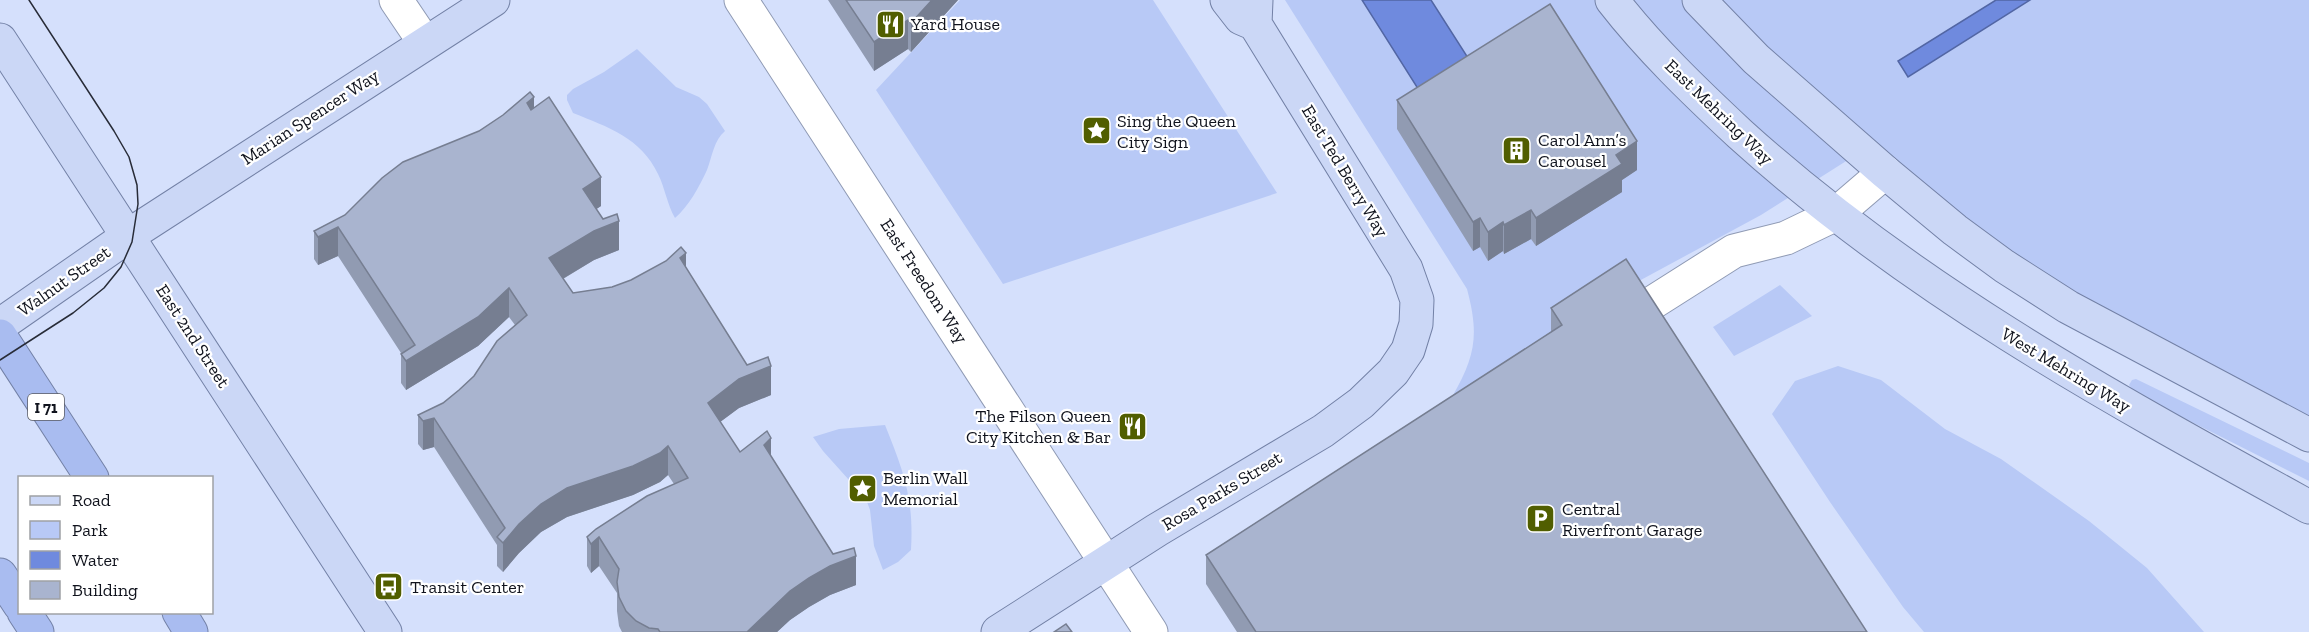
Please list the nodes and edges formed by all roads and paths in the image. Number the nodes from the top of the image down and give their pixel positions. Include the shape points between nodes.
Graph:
1 (396, 0) edge
2 (493, 0) edge
3 (741, 0) edge
4 (1227, 0) edge
5 (1612, 0) edge
6 (1699, 0) edge
7 (1256, 12) edge
8 (0, 40) edge
9 (425, 43) junction
10 (1885, 172) junction
11 (1836, 214) junction
12 (128, 236) junction
13 (1641, 310) edge
14 (1416, 324) joint
15 (0, 325) edge
16 (0, 336) edge
17 (2309, 435) edge
18 (91, 476) edge
19 (2309, 507) edge
20 (1107, 562) junction
21 (0, 575) edge
22 (18, 602) edge
23 (25, 614) edge
24 (180, 614) edge
25 (37, 632) edge
26 (191, 632) edge
27 (385, 632) edge
28 (998, 632) edge
29 (1151, 632) edge

1 - 9 street
2 - 9 main road, Marian Spencer Way
3 - 20 street, East Freedom Way
4 - 7 main road, East Ted Berry Way via 1241,18
5 - 11 main road, East Mehring Way via 1636,31 1706,103 1779,170
6 - 10 main road via 1756,59
7 - 14 main road, East Ted Berry Way via 1406,269 1417,300
8 - 12 main road, East 2nd Street
9 - 12 main road, Marian Spencer Way
10 - 11 street
10 - 17 main road via 1955,230 2068,307
11 - 13 street via 1786,238 1734,251
11 - 19 main road, West Mehring Way via 1889,255 1997,327 2128,408
12 - 15 main road, Walnut Street
12 - 27 main road, East 2nd Street
14 - 20 main road, Rosa Parks Street via 1408,350 1393,372 1352,410 1323,432
16 - 18 highway, I 71
20 - 28 main road, Rosa Parks Street
20 - 29 street, East Freedom Way
21 - 22 highway
23 - 25 highway
24 - 26 highway

